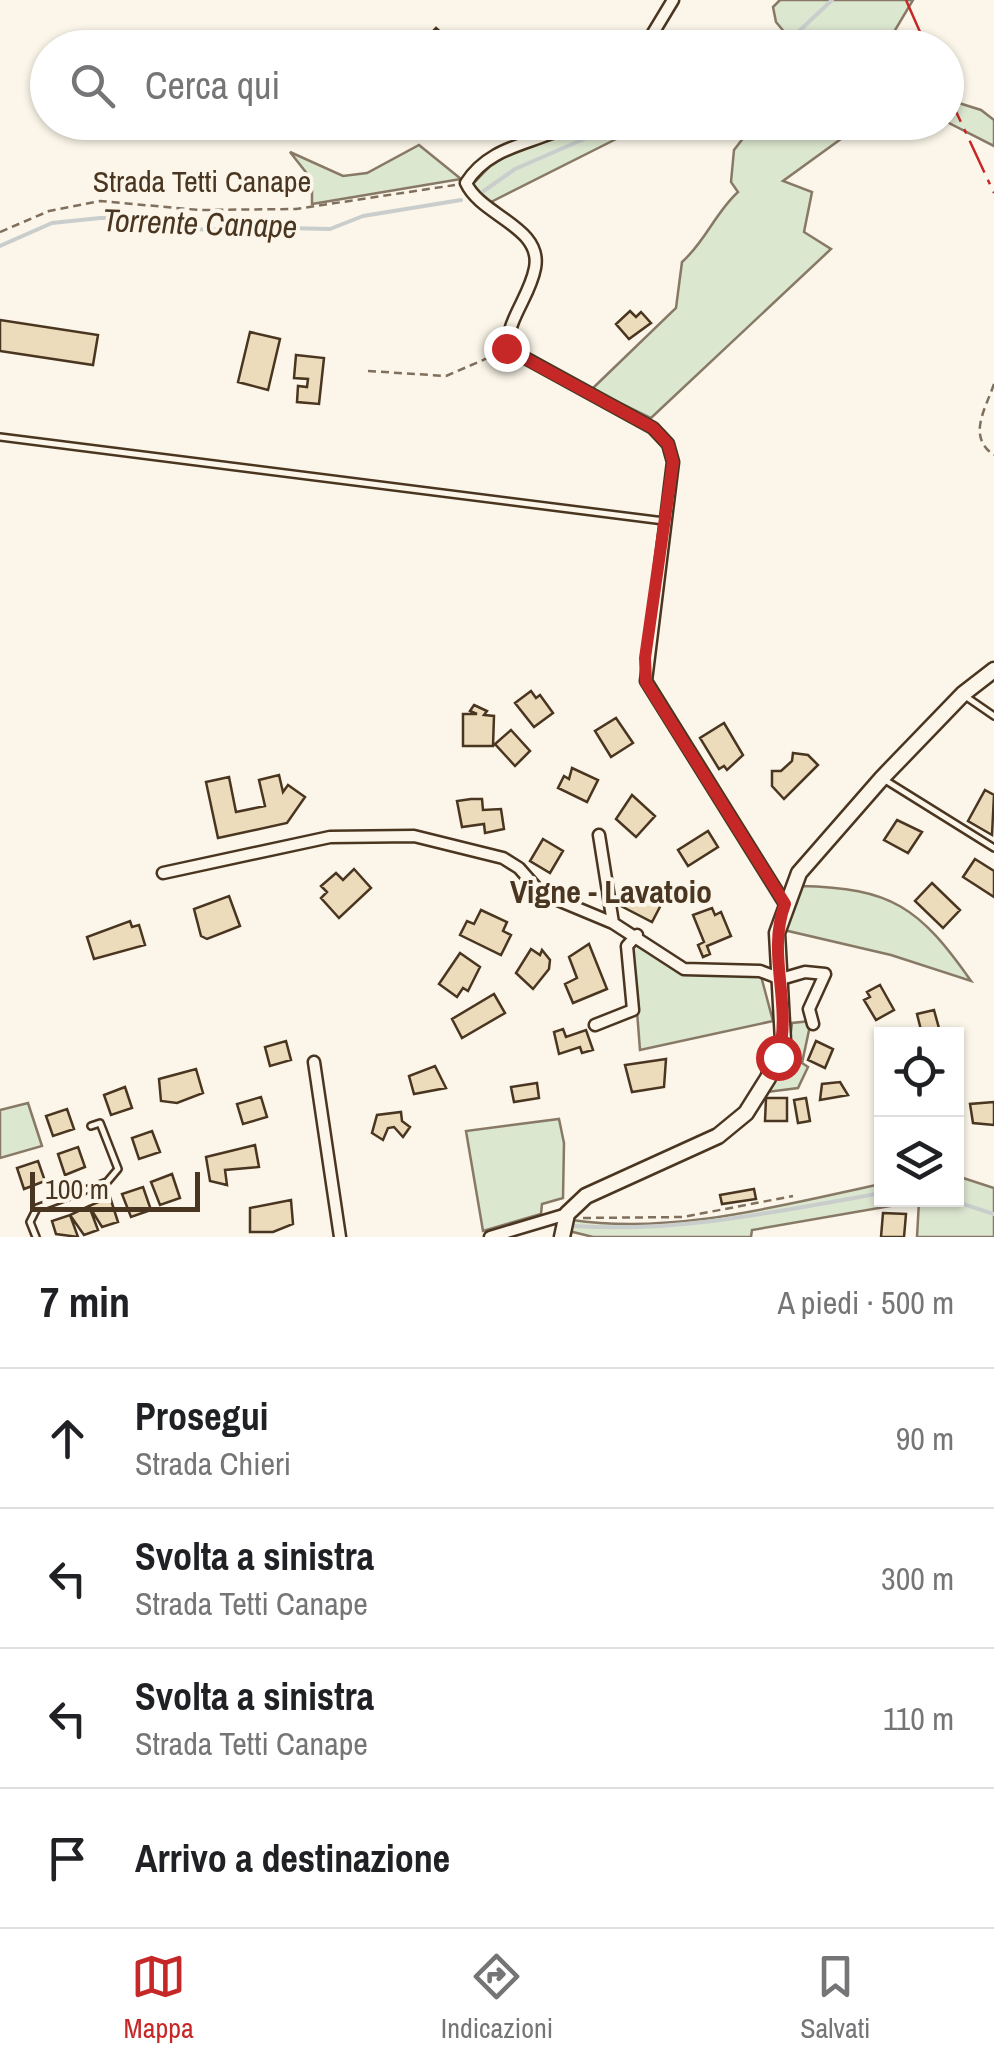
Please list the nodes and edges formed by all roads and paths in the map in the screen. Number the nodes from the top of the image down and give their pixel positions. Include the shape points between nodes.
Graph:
1 (673, 0) edge
2 (655, 30) edge
3 (532, 140) edge
4 (470, 192) junction
5 (0, 232) edge
6 (506, 348) junction
7 (368, 371) dead end
8 (994, 384) edge
9 (0, 437) edge
10 (994, 456) edge
11 (667, 521) junction
12 (994, 670) edge
13 (963, 694) junction
14 (994, 716) edge
15 (882, 778) junction
16 (599, 835) dead end
17 (994, 848) edge
18 (163, 873) dead end
19 (785, 904) junction
20 (613, 922) junction
21 (636, 935) junction
22 (781, 979) junction
23 (813, 1024) dead end
24 (596, 1025) dead end
25 (314, 1062) dead end
26 (91, 1126) dead end
27 (793, 1196) dead end
28 (567, 1214) junction
29 (36, 1237) edge
30 (340, 1237) edge
31 (490, 1237) edge
32 (562, 1237) edge

1 - 2 street
3 - 4 street via 476,168
4 - 5 path, Strada Tetti Canape via 296,210 100,202 49,211
4 - 6 street via 536,250
6 - 7 path via 446,376
6 - 11 street via 653,428 668,444 673,462
8 - 10 path via 978,436
9 - 11 lane
11 - 19 street via 646,682
12 - 13 main road
13 - 14 lane
13 - 15 main road
15 - 17 lane
15 - 19 main road via 813,853
16 - 20 street
18 - 20 street via 330,837 414,836 503,858 540,893
19 - 22 main road via 775,952
20 - 21 street
21 - 22 street via 694,972 760,971
21 - 24 street via 627,946 633,1010
22 - 23 street via 825,974 812,997
22 - 28 main road via 782,1041 746,1113 718,1136 586,1196
25 - 30 street
26 - 29 lane via 100,1123 118,1169 107,1182 37,1208 30,1222
27 - 28 path via 683,1217 590,1220
28 - 31 street
28 - 32 main road

